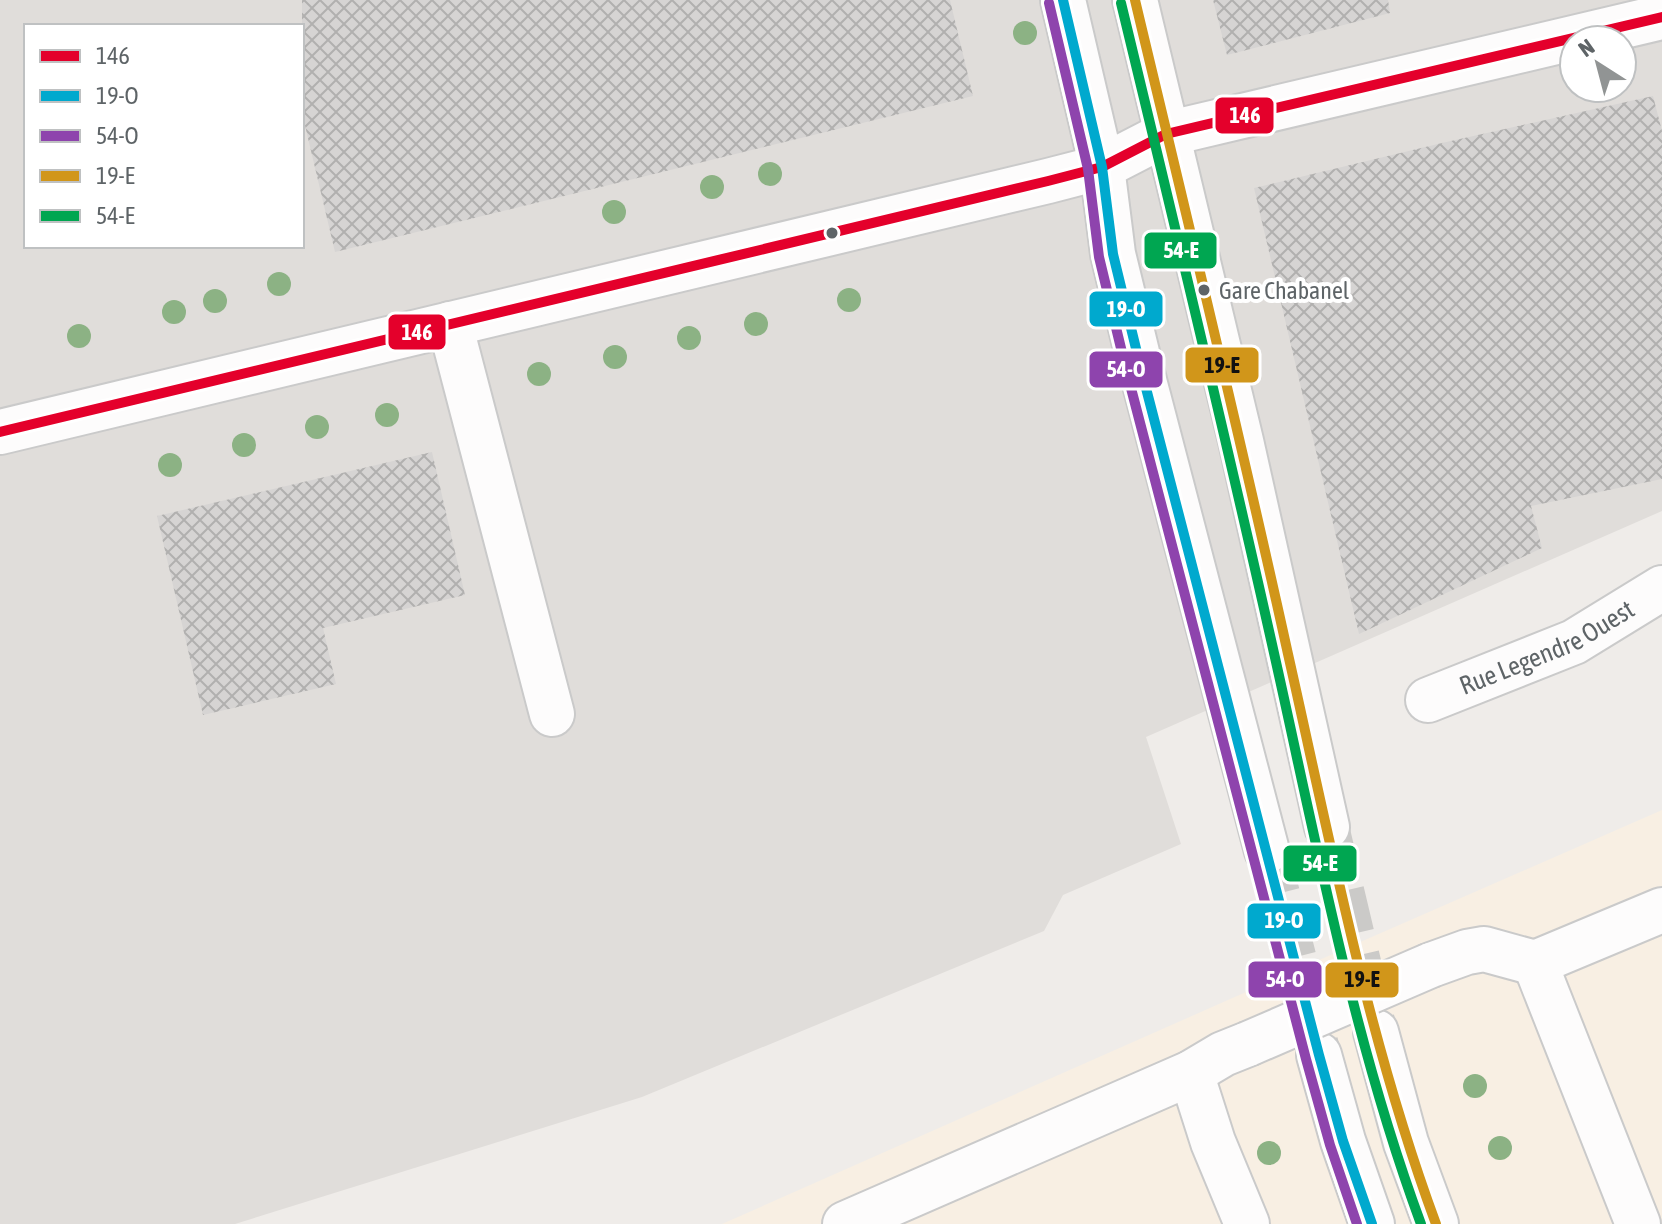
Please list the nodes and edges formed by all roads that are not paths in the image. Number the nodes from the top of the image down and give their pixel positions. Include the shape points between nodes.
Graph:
1 (1063, 0) edge
2 (1135, 0) edge
3 (1586, 17) edge
4 (1662, 17) edge
5 (1166, 134) junction
6 (1102, 167) junction
7 (450, 324) junction
8 (0, 432) edge
9 (1662, 588) edge
10 (1428, 700) dead end
11 (552, 714) dead end
12 (1327, 827) tunnel mouth
13 (1267, 851) tunnel mouth
14 (1662, 910) edge
15 (1535, 963) junction
16 (1376, 1032) tunnel mouth
17 (1319, 1055) tunnel mouth
18 (1191, 1073) junction
19 (845, 1224) edge
20 (1247, 1224) edge
21 (1372, 1224) edge
22 (1436, 1224) edge
23 (1638, 1224) edge

1 - 6 street
2 - 5 street
3 - 4 street
3 - 5 street
5 - 6 street
5 - 12 street
6 - 7 street
6 - 13 street via 1113,254
7 - 8 street
7 - 11 street
9 - 10 street, Rue Legendre Ouest via 1574,642
14 - 15 street
15 - 18 street, bridge via 1484,949 1467,952 1223,1054
15 - 23 street
16 - 22 street via 1406,1143
17 - 21 street
18 - 19 street
18 - 20 street

